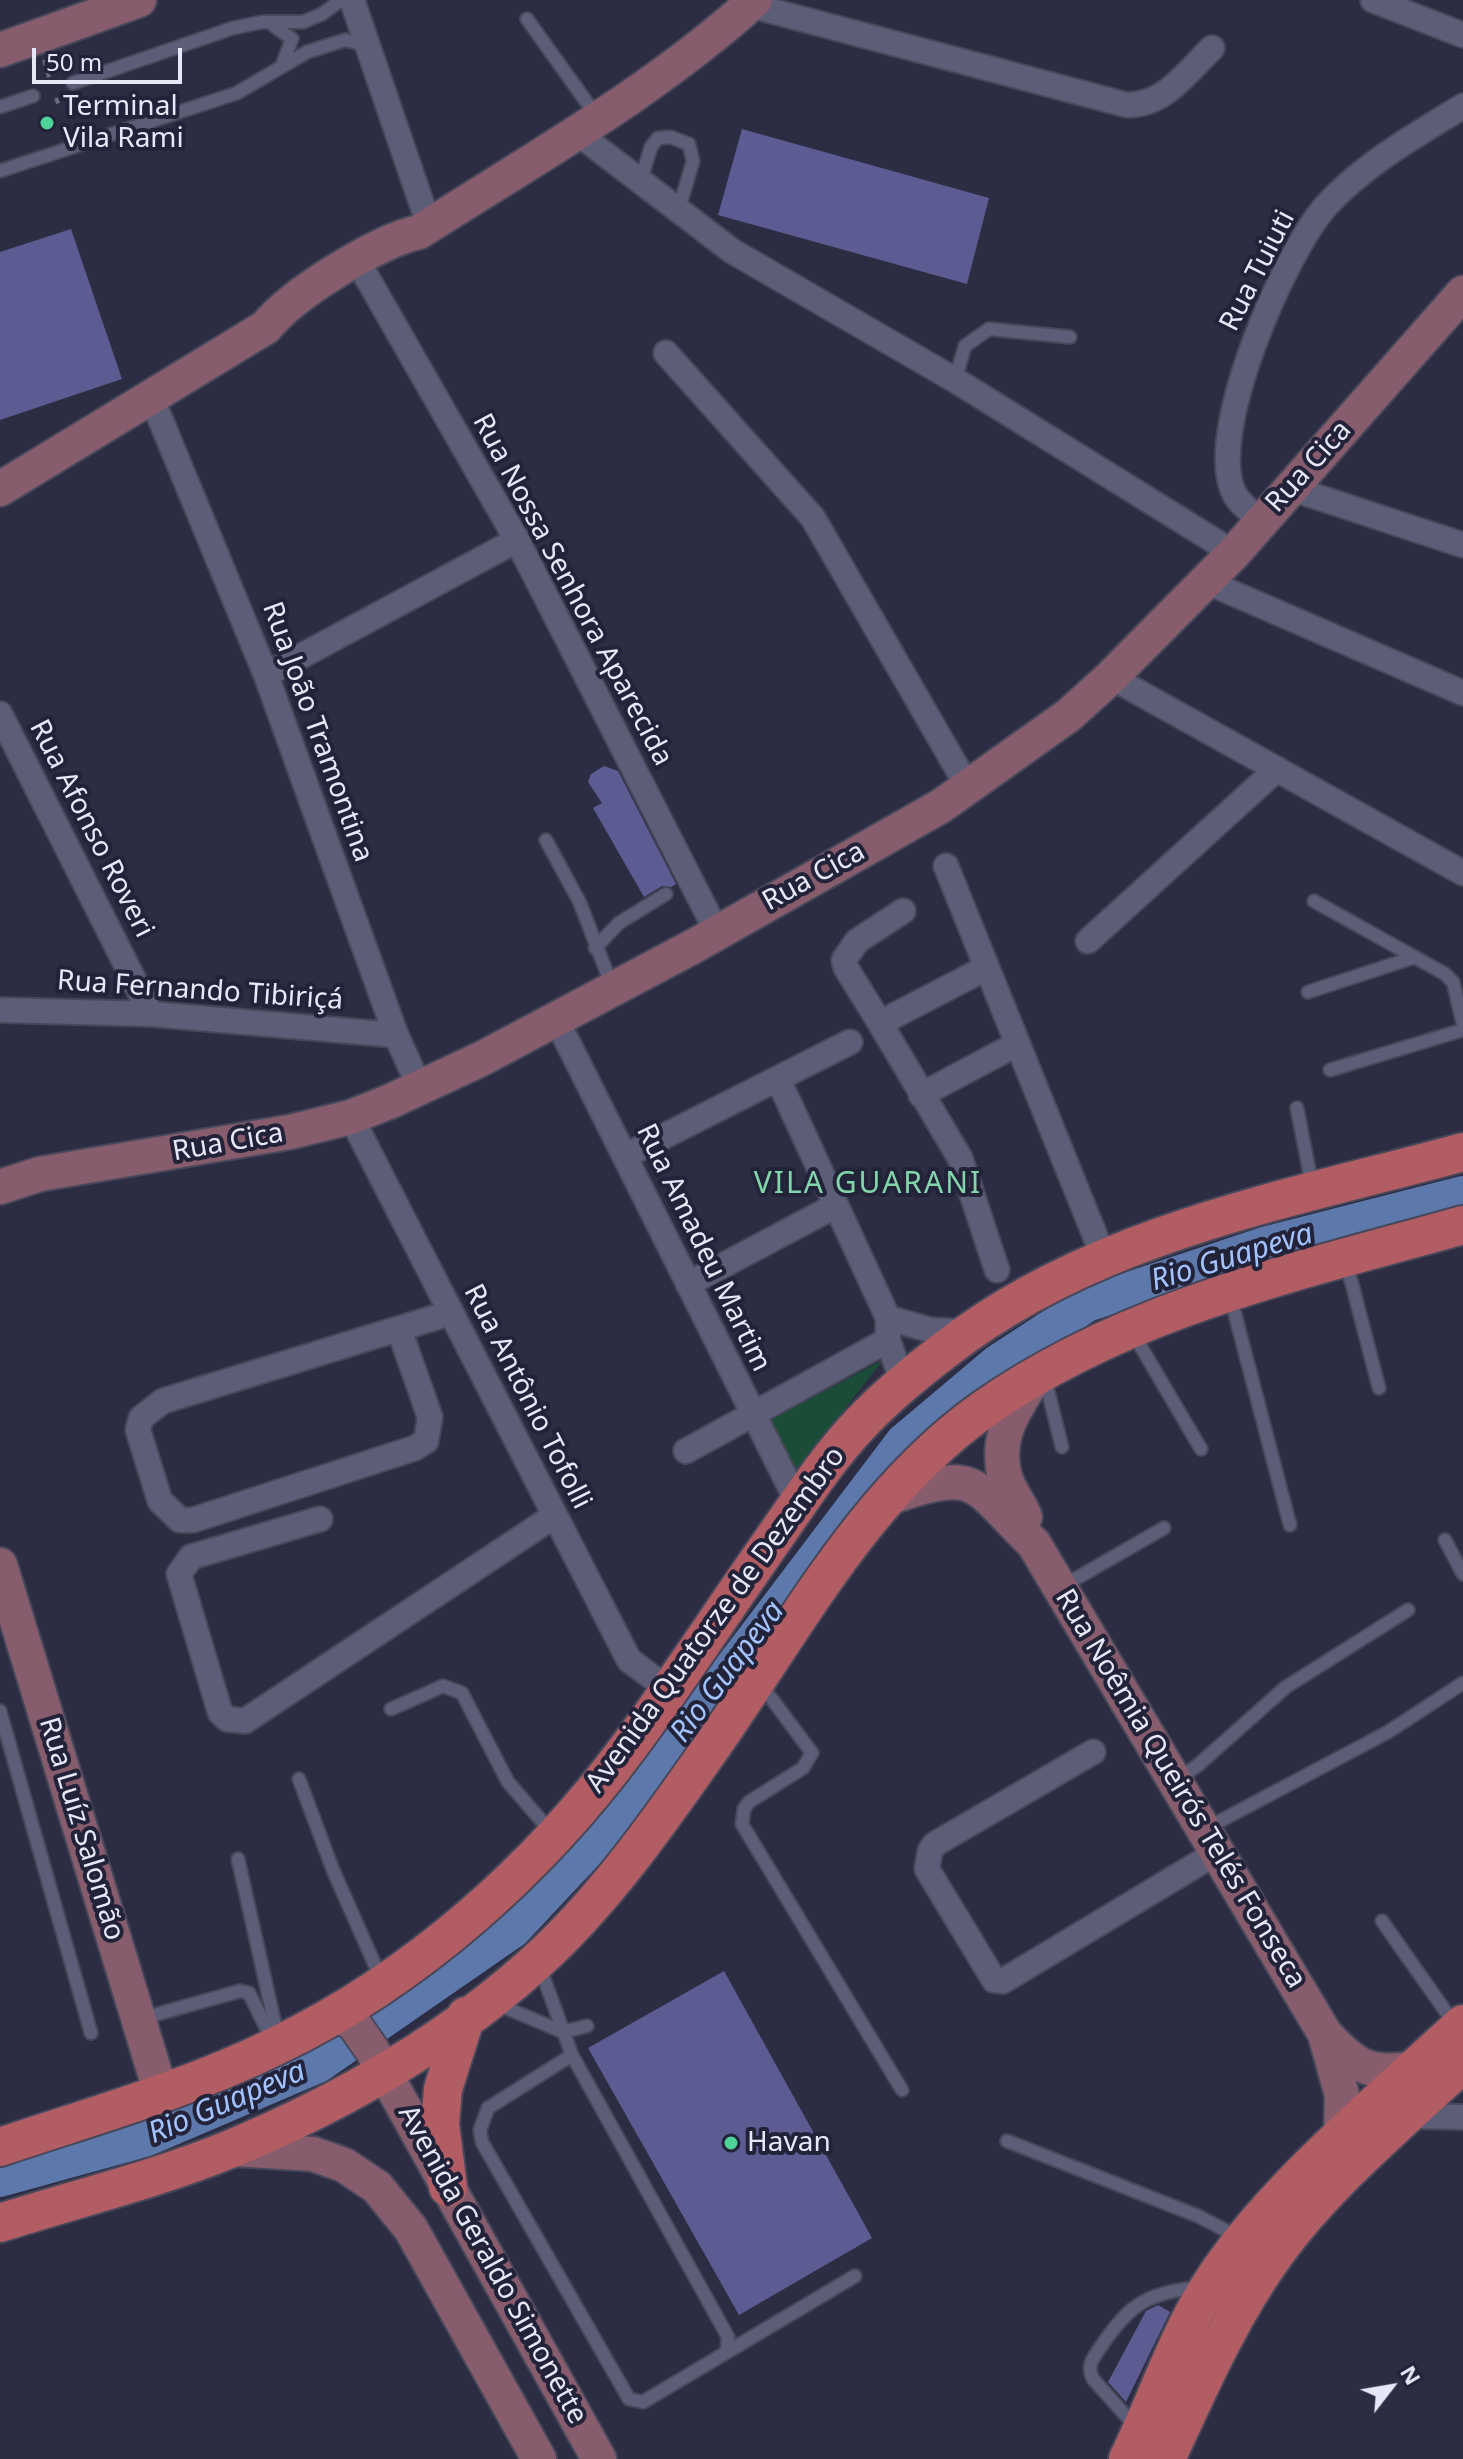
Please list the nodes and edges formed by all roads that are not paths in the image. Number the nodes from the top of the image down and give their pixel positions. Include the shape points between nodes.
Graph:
1 (139, 0) edge
2 (341, 0) edge
3 (352, 0) edge
4 (1373, 0) edge
5 (752, 3) edge
6 (527, 19) dead end
7 (262, 22) junction
8 (1463, 35) edge
9 (366, 45) junction
10 (1212, 48) dead end
11 (0, 50) edge
12 (280, 69) junction
13 (73, 83) dead end
14 (33, 96) dead end
15 (1463, 106) edge
16 (0, 107) edge
17 (587, 125) junction
18 (0, 171) edge
19 (640, 183) junction
20 (678, 212) junction
21 (424, 229) junction
22 (362, 269) junction
23 (1463, 293) edge
24 (1070, 337) dead end
25 (666, 353) dead end
26 (955, 380) junction
27 (152, 399) junction
28 (1290, 488) junction
29 (0, 489) edge
30 (1261, 521) junction
31 (517, 540) junction
32 (1463, 545) edge
33 (1234, 553) junction
34 (1207, 582) junction
35 (266, 675) junction
36 (1111, 677) junction
37 (1463, 693) edge
38 (0, 714) edge
39 (1277, 769) junction
40 (968, 787) junction
41 (546, 840) dead end
42 (946, 866) dead end
43 (1463, 873) edge
44 (666, 894) dead end
45 (1314, 901) dead end
46 (903, 911) dead end
47 (717, 932) junction
48 (1088, 941) dead end
49 (595, 948) junction
50 (1415, 957) junction
51 (986, 968) junction
52 (613, 989) junction
53 (1308, 992) dead end
54 (0, 1010) edge
55 (151, 1014) junction
56 (556, 1019) junction
57 (880, 1023) junction
58 (1463, 1024) edge
59 (1463, 1030) edge
60 (396, 1035) junction
61 (850, 1042) dead end
62 (1015, 1045) junction
63 (1330, 1070) dead end
64 (778, 1079) junction
65 (420, 1088) junction
66 (921, 1095) junction
67 (1297, 1108) dead end
68 (351, 1117) junction
69 (1463, 1152) edge
70 (625, 1156) junction
71 (0, 1187) edge
72 (1314, 1192) junction
73 (835, 1206) junction
74 (1463, 1225) edge
75 (1104, 1258) junction
76 (1345, 1258) junction
77 (997, 1270) dead end
78 (688, 1284) junction
79 (1229, 1292) junction
80 (450, 1313) junction
81 (1131, 1328) junction
82 (399, 1329) junction
83 (888, 1329) junction
84 (969, 1332) junction
85 (1039, 1374) junction
86 (903, 1384) junction
87 (1379, 1388) dead end
88 (751, 1414) junction
89 (1062, 1447) dead end
90 (1201, 1449) dead end
91 (686, 1451) dead end
92 (886, 1499) junction
93 (798, 1503) junction
94 (554, 1516) junction
95 (320, 1519) dead end
96 (1290, 1525) dead end
97 (1164, 1528) dead end
98 (1445, 1540) dead end
99 (1034, 1544) junction
100 (0, 1565) edge
101 (1463, 1574) edge
102 (1060, 1587) junction
103 (1408, 1610) dead end
104 (758, 1681) junction
105 (1463, 1683) edge
106 (668, 1689) junction
107 (391, 1709) dead end
108 (0, 1711) edge
109 (1093, 1752) dead end
110 (299, 1779) dead end
111 (1173, 1781) junction
112 (554, 1835) junction
113 (1209, 1842) junction
114 (238, 1859) dead end
115 (1382, 1921) dead end
116 (537, 1960) junction
117 (384, 1984) junction
118 (477, 2008) junction
119 (139, 2019) junction
120 (587, 2026) dead end
121 (563, 2032) junction
122 (91, 2033) dead end
123 (1325, 2034) junction
124 (1461, 2039) edge
125 (361, 2040) junction
126 (277, 2046) junction
127 (572, 2055) junction
128 (1414, 2068) junction
129 (902, 2090) dead end
130 (161, 2093) junction
131 (1408, 2116) junction
132 (1463, 2117) edge
133 (1341, 2139) junction
134 (1007, 2141) dead end
135 (0, 2147) edge
136 (229, 2149) junction
137 (448, 2187) junction
138 (0, 2223) edge
139 (476, 2238) junction
140 (1243, 2240) junction
141 (437, 2274) junction
142 (855, 2276) dead end
143 (1209, 2287) junction
144 (727, 2351) junction
145 (1154, 2453) edge
146 (539, 2459) edge
147 (599, 2459) edge

1 - 11 street
2 - 7 lane via 303,22
3 - 9 street
4 - 8 street
5 - 10 street via 1127,105 1145,105 1162,97
5 - 17 street via 695,52
6 - 17 lane
7 - 12 lane via 276,25 292,39
7 - 13 lane
9 - 12 lane via 345,40 307,52
9 - 21 street
12 - 18 lane via 237,93
14 - 16 lane
15 - 30 street, Rua Tuiuti via 1354,177 1324,209 1263,317 1241,378 1230,457 1234,494
17 - 19 street
17 - 21 street
19 - 20 street
19 - 20 lane via 658,138 689,144 693,161
20 - 26 street via 732,251
21 - 22 street via 402,256
22 - 27 street via 280,309 266,327
22 - 31 street, Rua Nossa Senhora Aparecida
23 - 28 street, Rua Cica
24 - 26 lane via 989,329 965,346
25 - 40 street via 813,518
26 - 33 street
27 - 29 street
27 - 35 street, Rua João Tramontina
28 - 30 street, Rua Cica
28 - 32 street
30 - 33 street, Rua Cica
31 - 35 street
31 - 47 street, Rua Nossa Senhora Aparecida
33 - 34 street, Rua Cica
34 - 36 street, Rua Cica
34 - 37 street
35 - 60 street, Rua João Tramontina
36 - 39 street
36 - 40 street, Rua Cica via 1069,715
38 - 55 street, Rua Afonso Roveri
39 - 43 street
39 - 48 street
40 - 47 street, Rua Cica
41 - 49 lane via 580,903
42 - 51 street
44 - 49 lane via 619,923
45 - 50 lane
46 - 57 street via 857,941 844,960
47 - 52 street, Rua Cica
49 - 52 lane
50 - 53 lane
50 - 58 lane via 1453,982
51 - 57 street
51 - 62 street
52 - 56 street, Rua Cica
54 - 55 street, Rua Fernando Tibiriçá
55 - 60 street, Rua Fernando Tibiriçá
56 - 65 street, Rua Cica
56 - 70 street, Rua Amadeu Martim
57 - 66 street
59 - 63 lane
60 - 65 street, Rua João Tramontina
61 - 64 street
62 - 66 street
62 - 75 street
64 - 70 street
64 - 73 street
65 - 68 street, Rua Cica
66 - 77 street via 960,1158
67 - 72 lane
68 - 71 street, Rua Cica via 40,1174
68 - 80 street, Rua Antônio Tofolli
69 - 72 main road, Avenida Quatorze de Dezembro
70 - 78 street, Rua Amadeu Martim
72 - 75 main road, Avenida Quatorze de Dezembro
73 - 78 street
73 - 83 street
74 - 76 main road, Avenida Quatorze de Dezembro
75 - 84 main road, Avenida Quatorze de Dezembro
76 - 79 main road, Avenida Quatorze de Dezembro
76 - 87 lane
78 - 88 street, Rua Amadeu Martim
79 - 81 main road, Avenida Quatorze de Dezembro
79 - 96 lane
80 - 82 street
80 - 94 street, Rua Antônio Tofolli
81 - 85 main road, Avenida Quatorze de Dezembro
81 - 90 lane
82 - 82 street via 152,1408 138,1430 160,1501 180,1520 193,1520 426,1441 430,1417
83 - 84 street
83 - 86 street
83 - 88 street
84 - 86 main road, Avenida Quatorze de Dezembro
85 - 89 lane
85 - 92 main road, Avenida Quatorze de Dezembro via 951,1436
85 - 99 street, Rua Noêmia Queirós Telés Fonseca via 1005,1428 1001,1453 1006,1479
86 - 93 main road, Avenida Quatorze de Dezembro via 832,1456
88 - 91 street
88 - 93 street, Rua Amadeu Martim
92 - 99 street, Rua Noêmia Queirós Telés Fonseca via 931,1484 961,1481 987,1492
92 - 104 main road, Avenida Quatorze de Dezembro via 805,1606
93 - 106 main road, Avenida Quatorze de Dezembro
94 - 95 street via 245,1721 227,1719 220,1712 179,1574 191,1557
94 - 106 street, Rua Antônio Tofolli via 629,1660
97 - 102 lane
98 - 101 lane
99 - 102 street, Rua Noêmia Queirós Telés Fonseca
100 - 119 street, Rua Luíz Salomão
102 - 111 street, Rua Noêmia Queirós Telés Fonseca
103 - 111 lane via 1286,1687
104 - 116 main road, Avenida Quatorze de Dezembro via 598,1898
104 - 129 lane via 812,1753 803,1768 749,1802 742,1824
105 - 113 lane
106 - 112 main road, Avenida Quatorze de Dezembro via 629,1746
107 - 112 lane via 443,1686 462,1693 508,1782
108 - 122 lane
109 - 113 street via 930,1851 927,1869 994,1980 1003,1981
110 - 117 lane
111 - 113 street, Rua Noêmia Queirós Telés Fonseca
112 - 117 main road, Avenida Quatorze de Dezembro via 436,1948
113 - 123 street, Rua Noêmia Queirós Telés Fonseca
114 - 126 lane
115 - 124 lane
116 - 118 main road, Avenida Quatorze de Dezembro
116 - 121 lane
117 - 125 main road, Avenida Quatorze de Dezembro
118 - 121 lane
118 - 125 main road, Avenida Quatorze de Dezembro
118 - 137 main road via 443,2089 440,2124
119 - 126 lane via 240,1991 249,1993
119 - 130 street, Rua Luíz Salomão
120 - 121 lane
121 - 127 lane
123 - 128 street, Rua Noêmia Queirós Telés Fonseca via 1367,2069 1385,2073
123 - 133 street, Rua Noêmia Queirós Telés Fonseca via 1342,2095
124 - 128 main road
124 - 131 main road
125 - 126 main road, Avenida Quatorze de Dezembro
125 - 136 main road, Avenida Quatorze de Dezembro via 340,2098
125 - 137 street, Avenida Geraldo Simonette
126 - 130 main road, Avenida Quatorze de Dezembro
127 - 144 lane via 728,2337
127 - 144 lane via 488,2108 480,2130 482,2142 629,2399 643,2402
128 - 133 main road
130 - 135 main road, Avenida Quatorze de Dezembro
131 - 132 street
131 - 145 main road via 1316,2204 1276,2253
133 - 140 main road
134 - 140 lane via 1132,2188
136 - 138 main road, Avenida Quatorze de Dezembro
136 - 141 street, Avenida Geraldo Simonette via 301,2152 344,2165 377,2187 411,2229
137 - 139 street, Avenida Geraldo Simonette
139 - 141 street via 449,2240 439,2252
139 - 147 street, Avenida Geraldo Simonette
140 - 143 main road
141 - 146 street, Avenida Geraldo Simonette
142 - 144 lane
143 - 145 main road via 1180,2338
143 - 145 lane via 1164,2291 1140,2301 1119,2318 1090,2361 1093,2379

